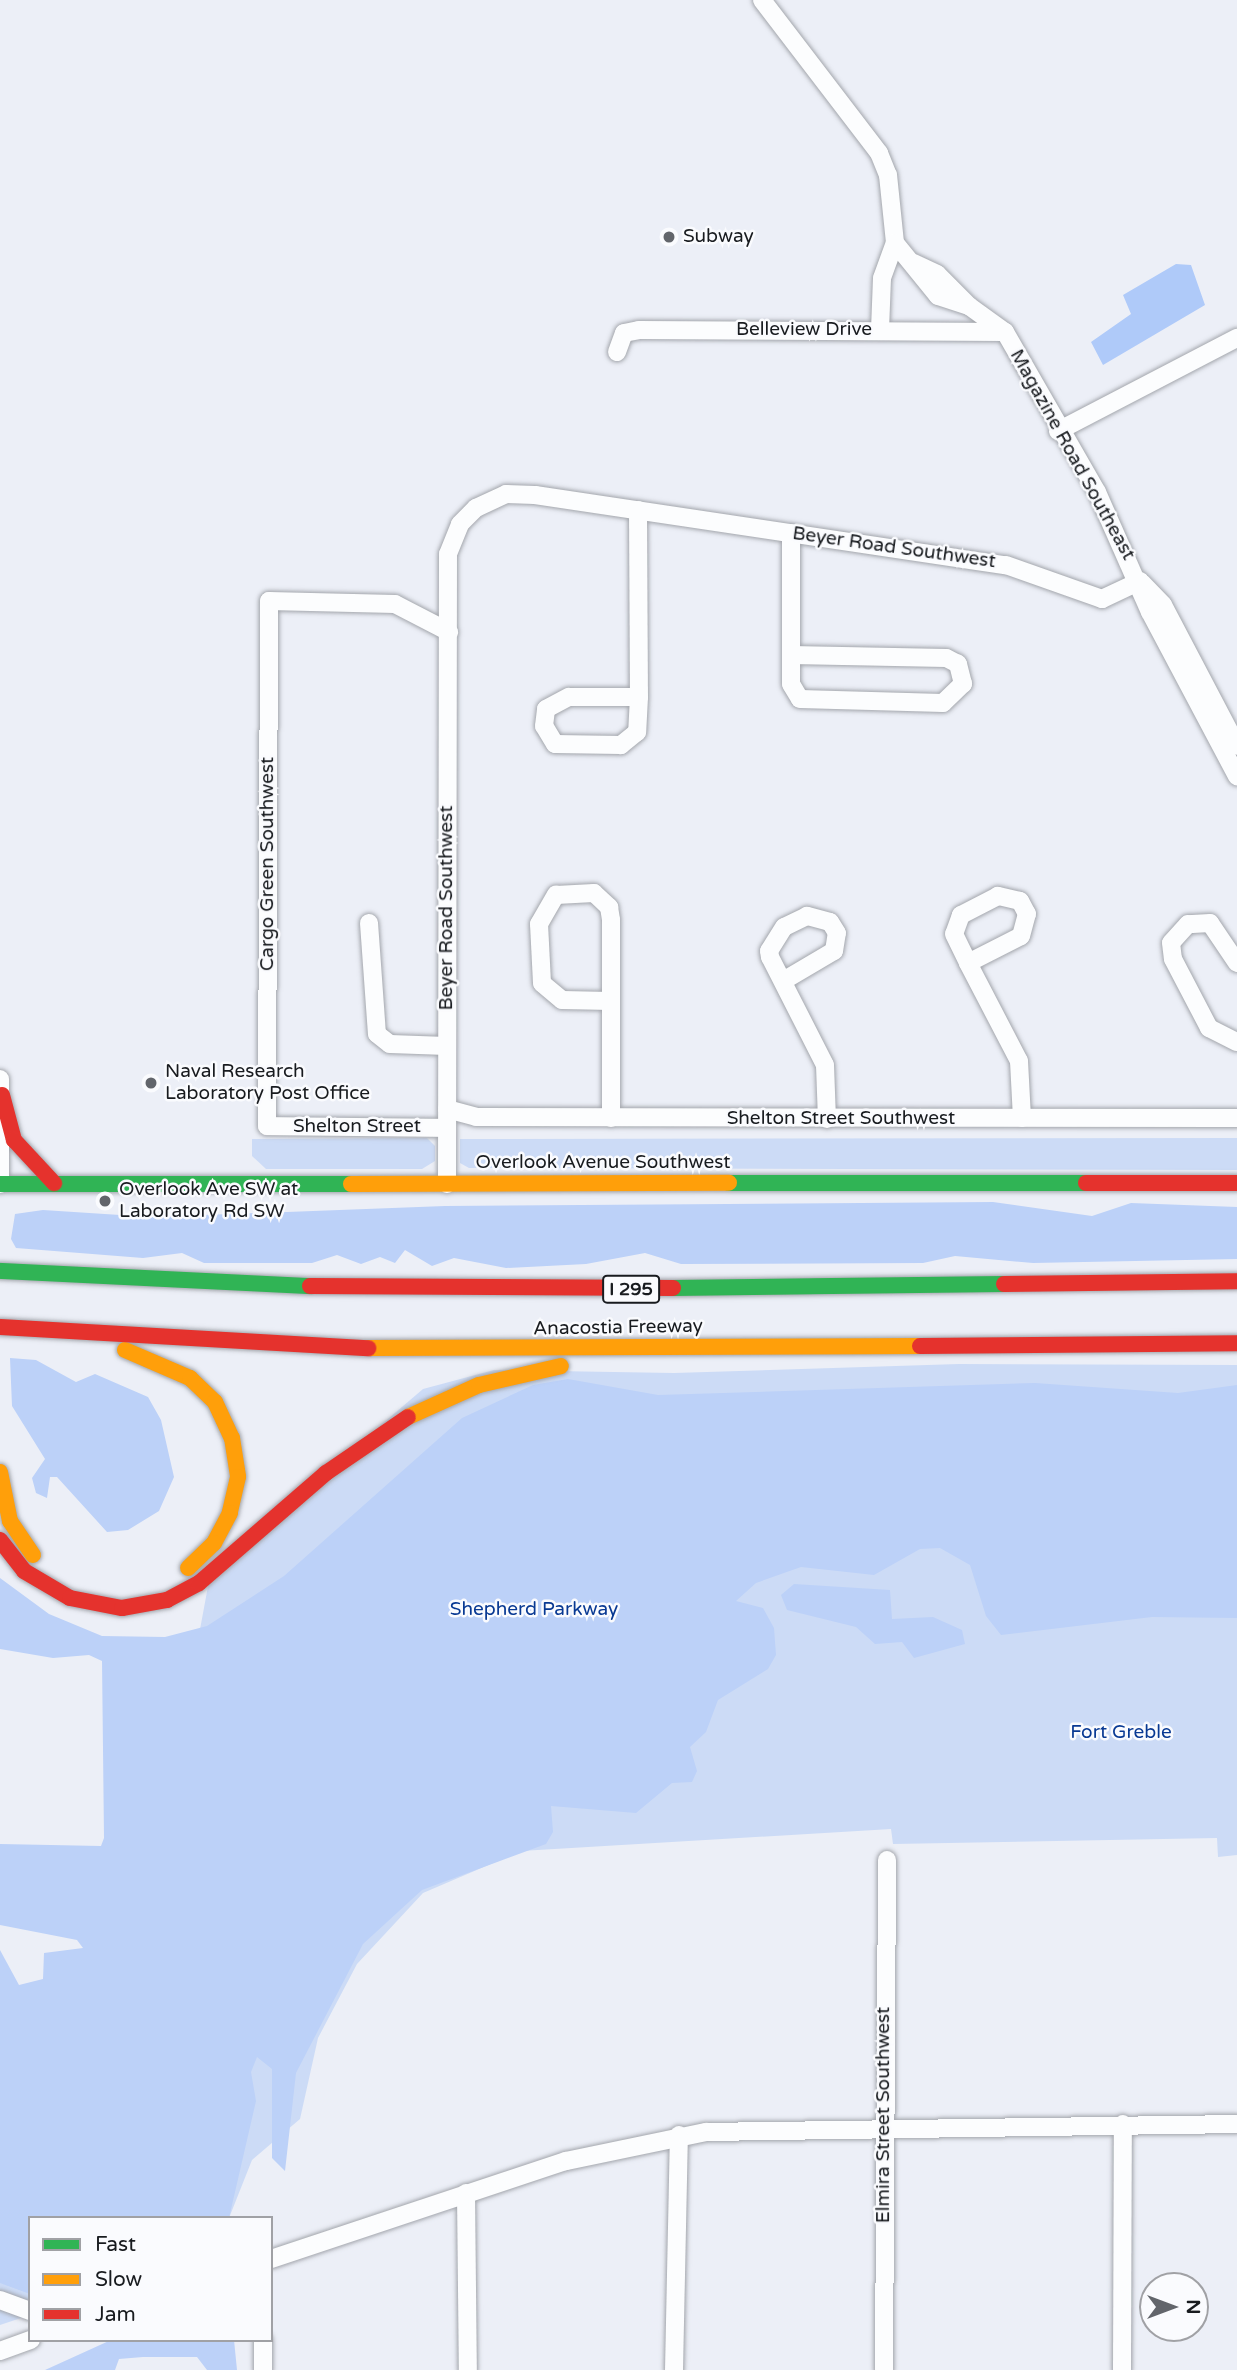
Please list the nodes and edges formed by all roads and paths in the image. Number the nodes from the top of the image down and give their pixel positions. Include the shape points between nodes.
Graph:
1 (763, 0) edge
2 (894, 243) junction
3 (880, 330) junction
4 (1005, 332) junction
5 (1237, 338) edge
6 (617, 352) dead end
7 (1058, 431) junction
8 (638, 510) junction
9 (791, 533) junction
10 (1140, 581) junction
11 (449, 632) junction
12 (791, 655) junction
13 (639, 697) junction
14 (1235, 760) edge
15 (369, 923) dead end
16 (1237, 963) edge
17 (968, 964) dead end
18 (783, 981) dead end
19 (611, 1001) junction
20 (1237, 1042) edge
21 (446, 1046) junction
22 (1, 1087) edge
23 (447, 1109) junction
24 (611, 1118) junction
25 (1022, 1118) junction
26 (1237, 1118) edge
27 (828, 1119) junction
28 (267, 1126) joint
29 (446, 1128) junction
30 (54, 1183) junction
31 (0, 1184) edge
32 (446, 1184) junction
33 (1237, 1185) edge
34 (0, 1271) edge
35 (1237, 1281) edge
36 (0, 1327) edge
37 (27, 1335) junction
38 (0, 1338) edge
39 (1237, 1343) edge
40 (902, 1345) junction
41 (0, 1472) edge
42 (0, 1540) edge
43 (887, 1860) dead end
44 (883, 2124) junction
45 (1123, 2124) junction
46 (1237, 2124) edge
47 (679, 2135) junction
48 (466, 2193) junction
49 (273, 2258) edge
50 (0, 2300) edge
51 (28, 2310) edge
52 (28, 2341) edge
53 (263, 2342) edge
54 (0, 2351) edge
55 (263, 2370) edge
56 (468, 2370) edge
57 (674, 2370) edge
58 (884, 2370) edge
59 (1122, 2370) edge

1 - 2 street via 879,153 888,175
2 - 3 street via 883,278
2 - 4 street, Magazine Road Southeast via 938,296 969,306
3 - 4 street, Belleview Drive
3 - 6 street, Belleview Drive via 639,330 624,333
4 - 7 street, Magazine Road Southeast
5 - 7 street
7 - 10 street, Magazine Road Southeast
8 - 9 street, Beyer Road Southwest
8 - 11 street, Beyer Road Southwest via 525,494 485,502 460,523 450,545
8 - 13 street
9 - 10 street, Beyer Road Southwest via 1006,565 1102,599
9 - 12 street
10 - 14 street, Magazine Road Southeast via 1150,612
11 - 21 street, Beyer Road Southwest
11 - 28 street, Cargo Green Southwest via 395,604 269,601
12 - 12 street via 795,694 814,703 943,703 963,684 958,664 946,658
13 - 13 street via 556,699 544,717 546,735 563,745 627,743 639,725
15 - 21 street via 377,1034 390,1044
16 - 20 street via 1210,923 1188,924 1171,943 1173,959 1209,1028 1220,1039
17 - 25 street via 1021,1067
18 - 27 street via 827,1070
19 - 19 street via 562,1000 542,983 539,924 556,895 594,893 609,906
19 - 24 street
21 - 23 street, Beyer Road Southwest
22 - 30 main road via 14,1140
22 - 31 street
23 - 24 street, Shelton Street Southwest via 467,1117
23 - 29 street, Beyer Road Southwest
24 - 27 street, Shelton Street Southwest
25 - 26 street, Shelton Street Southwest
25 - 27 street, Shelton Street Southwest
28 - 29 street, Shelton Street
29 - 32 street, Beyer Road Southwest
30 - 31 main road, Overlook Avenue Southwest
30 - 32 main road, Overlook Avenue Southwest
32 - 33 main road, Overlook Avenue Southwest
34 - 35 main road, Anacostia Freeway / I 295 via 409,1291
36 - 37 main road, Anacostia Freeway
37 - 38 main road
37 - 40 main road, Anacostia Freeway via 401,1350
37 - 41 main road via 138,1352 190,1378 215,1402 232,1438 234,1500 214,1543 181,1573 144,1588 110,1590 60,1576 26,1548 6,1511
39 - 40 main road, Anacostia Freeway
40 - 42 main road via 794,1359 580,1364 479,1385 384,1430 199,1583 145,1605 101,1606 61,1594 24,1571
43 - 44 street, Elmira Street Southwest
44 - 45 street
44 - 47 street
44 - 58 street, Elmira Street Southwest
45 - 46 street
45 - 59 street
47 - 48 street via 592,2153
47 - 57 street
48 - 49 street
48 - 56 street
50 - 51 street
52 - 54 street
53 - 55 street

